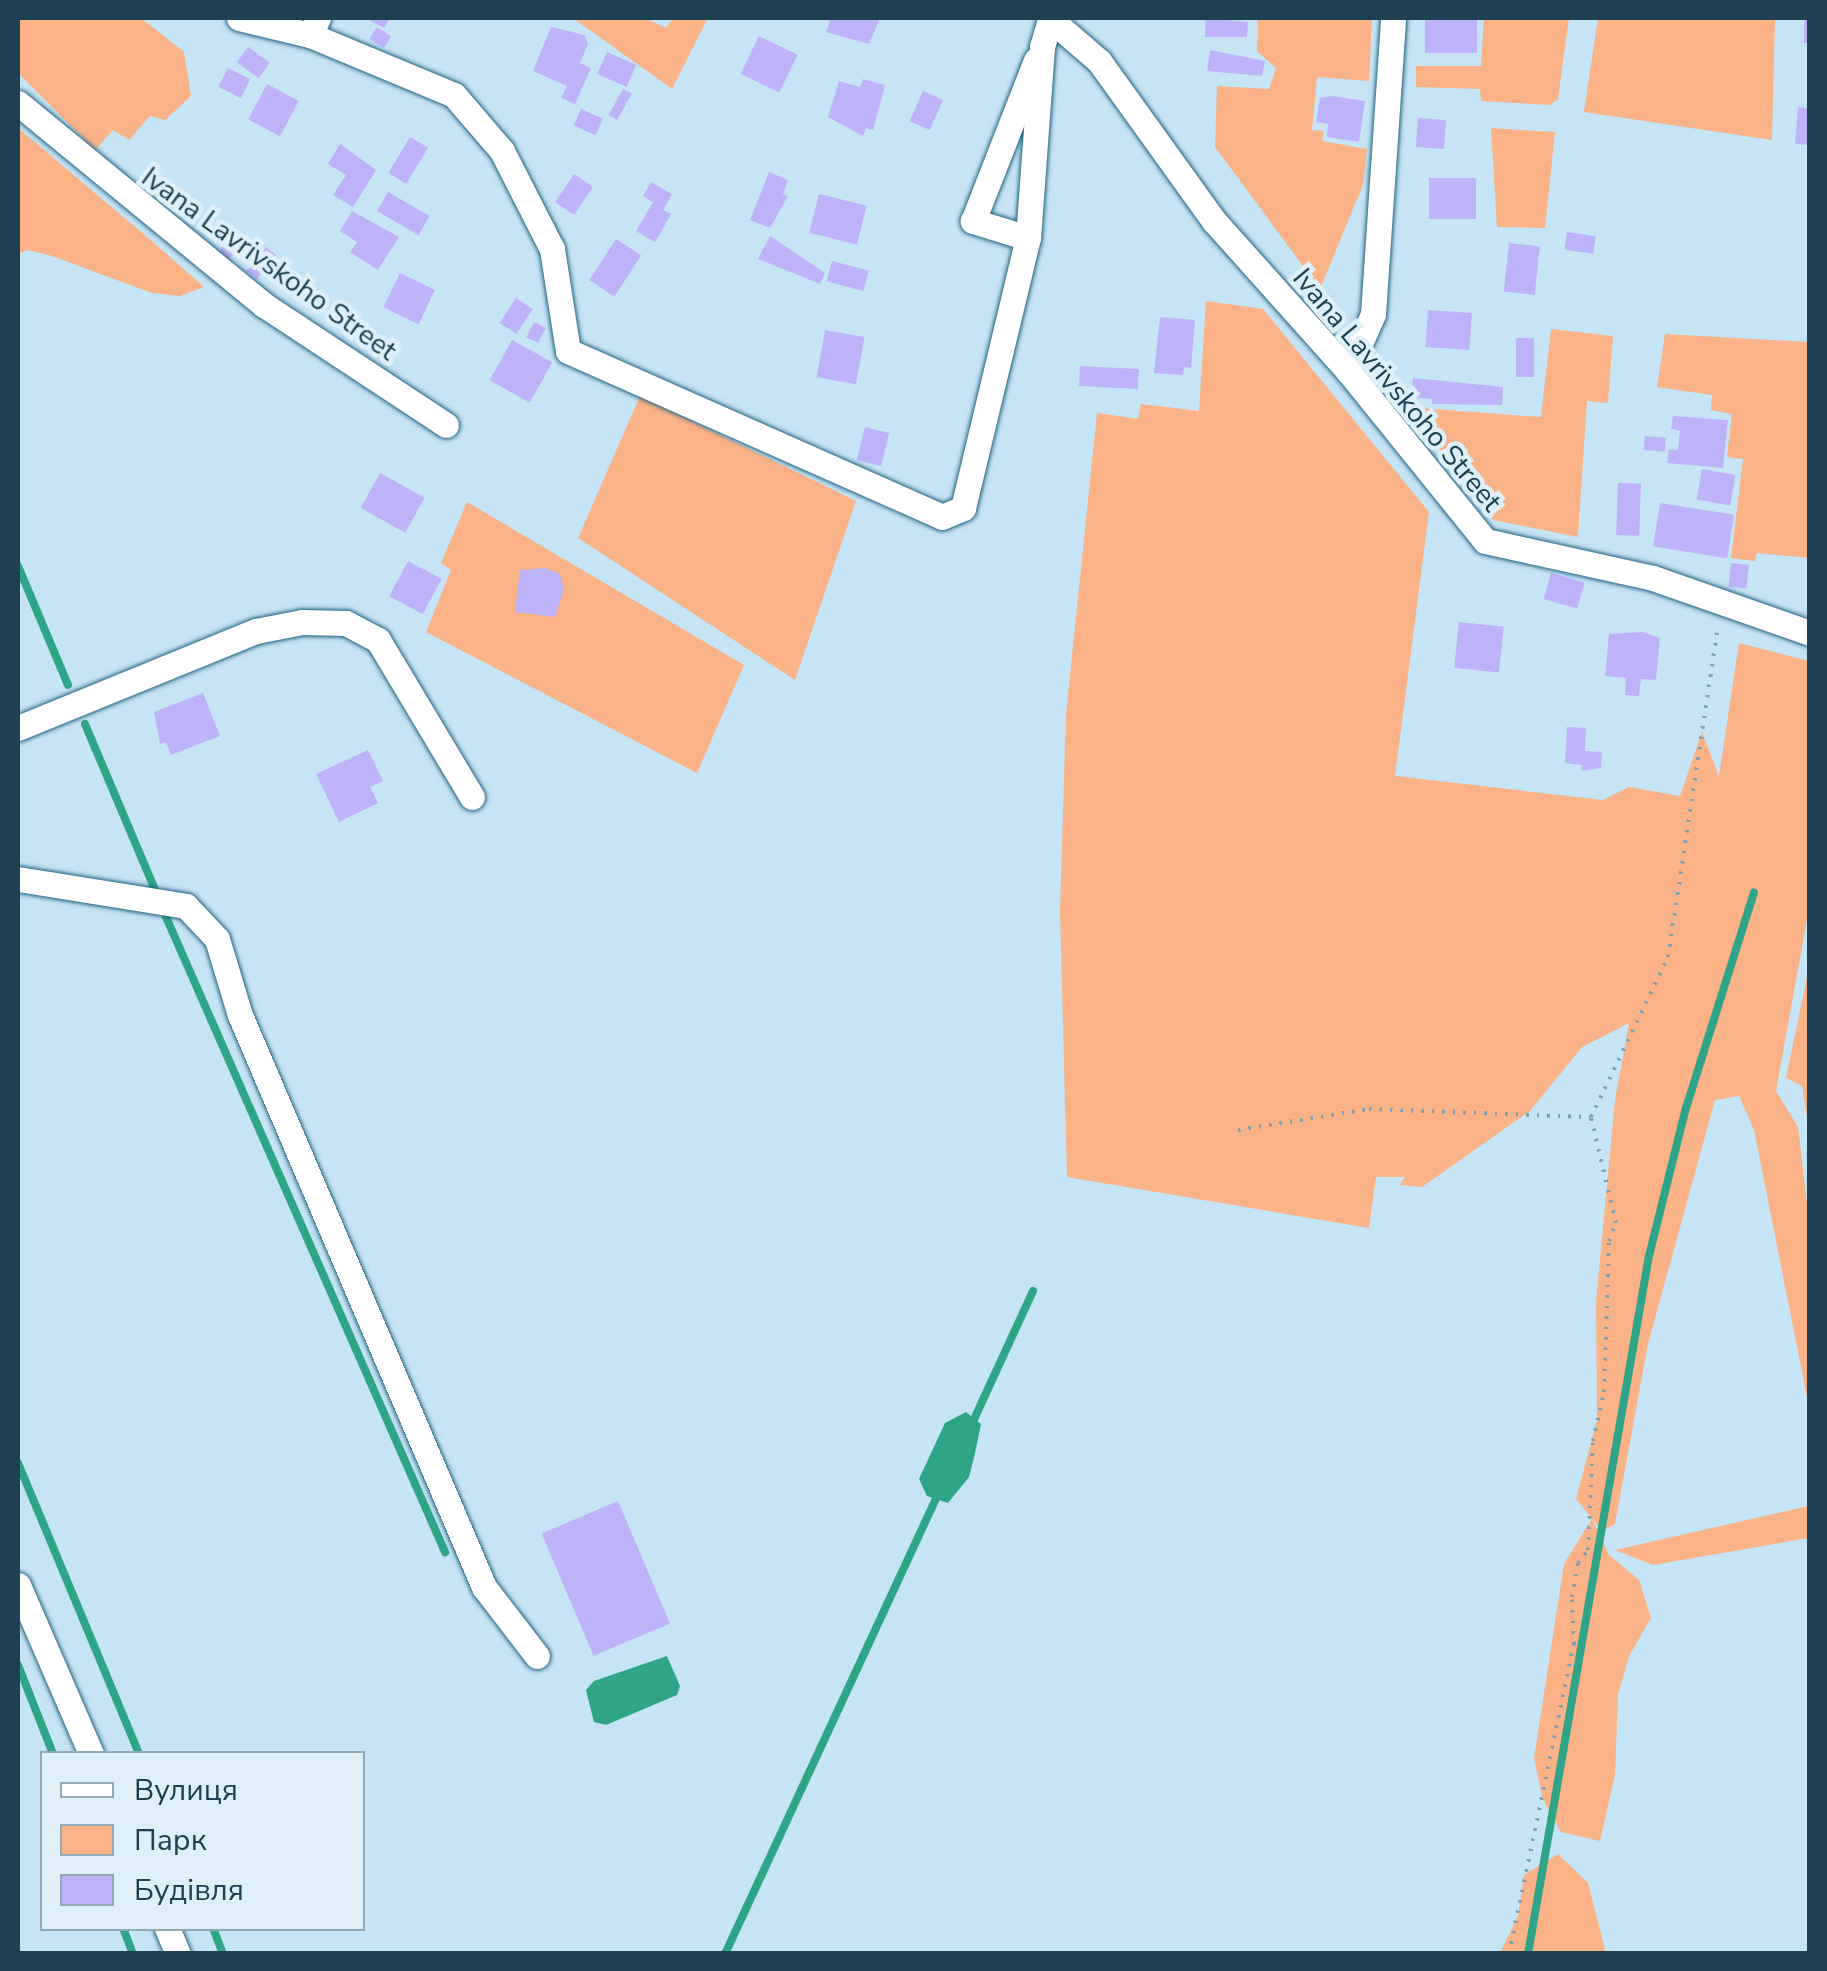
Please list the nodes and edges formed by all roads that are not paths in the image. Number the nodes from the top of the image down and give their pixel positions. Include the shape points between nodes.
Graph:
1 (238, 18) edge
2 (1050, 18) edge
3 (1393, 18) edge
4 (314, 26) edge
5 (1042, 47) junction
6 (18, 103) edge
7 (1028, 238) junction
8 (1348, 370) junction
9 (446, 425) dead end
10 (1810, 632) edge
11 (18, 728) edge
12 (472, 796) dead end
13 (18, 879) edge
14 (18, 1586) edge
15 (537, 1656) dead end
16 (90, 1751) edge

1 - 4 street
2 - 5 street
2 - 8 street, Ivana Lavrivskoho Street via 1099,61 1214,221
3 - 8 street via 1373,314
4 - 7 street via 454,95 502,151 552,249 568,351 942,517 964,508
5 - 7 street
5 - 7 street via 973,221
6 - 9 street, Ivana Lavrivskoho Street via 264,304
8 - 10 street, Ivana Lavrivskoho Street via 1485,541 1653,578
11 - 12 street via 256,632 346,622 378,640
13 - 15 street via 186,906 218,940 240,1015 484,1587
14 - 16 street

